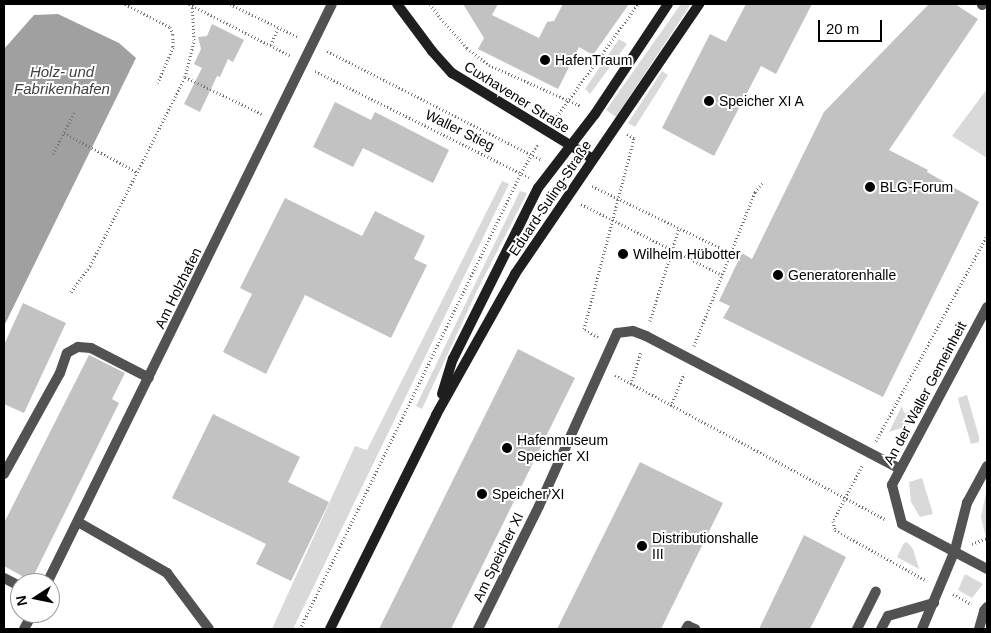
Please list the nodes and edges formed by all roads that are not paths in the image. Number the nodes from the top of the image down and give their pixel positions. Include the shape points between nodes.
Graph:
1 (332, 4) edge
2 (397, 4) edge
3 (668, 4) edge
4 (699, 4) edge
5 (570, 146) junction
6 (593, 159) junction
7 (987, 306) edge
8 (149, 378) junction
9 (436, 414) junction
10 (987, 466) edge
11 (900, 469) junction
12 (4, 474) edge
13 (78, 522) junction
14 (955, 550) junction
15 (987, 569) edge
16 (53, 573) edge
17 (876, 591) dead end
18 (934, 603) junction
19 (985, 609) edge
20 (209, 629) edge
21 (330, 629) edge
22 (478, 629) edge
23 (686, 629) edge
24 (695, 629) edge
25 (857, 629) edge
26 (881, 629) edge
27 (922, 629) edge
28 (979, 629) edge

1 - 8 street, Am Holzhafen
2 - 5 street, Cuxhavener Straße via 452,73
3 - 5 street, Eduard-Suling-Straße
4 - 6 street, Eduard-Suling-Straße
5 - 6 street, Cuxhavener Straße
5 - 9 street, Eduard-Suling-Straße via 541,183 453,359
6 - 9 street, Eduard-Suling-Straße via 515,274
7 - 11 street, An der Waller Gemeinheit
8 - 12 street via 91,348 78,347 67,353 60,373
8 - 13 street, Am Holzhafen
9 - 21 street, Eduard-Suling-Straße
10 - 14 street via 967,504
11 - 14 street, An der Waller Gemeinheit via 892,485 902,524
11 - 22 street, Am Speicher XI via 646,336 633,331 617,334 539,506
13 - 16 street, Am Holzhafen
13 - 20 street via 167,572
14 - 15 street
14 - 18 street
17 - 25 street
18 - 26 street via 888,616
18 - 27 street
19 - 28 street
23 - 24 street via 688,626

